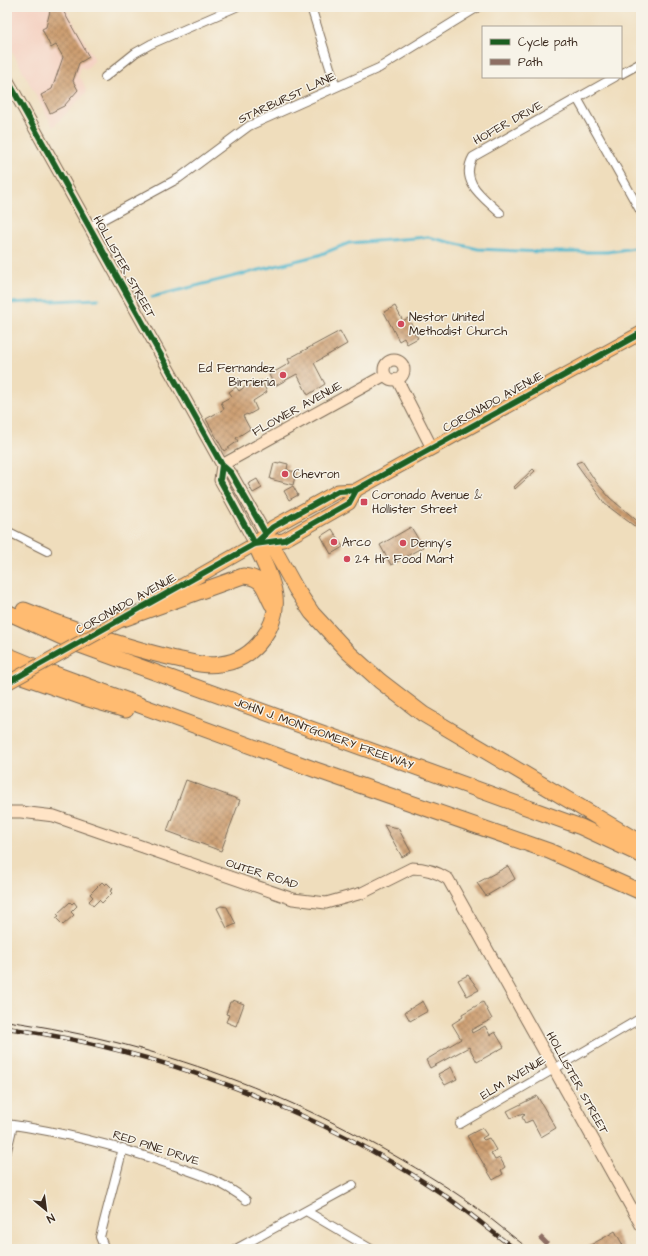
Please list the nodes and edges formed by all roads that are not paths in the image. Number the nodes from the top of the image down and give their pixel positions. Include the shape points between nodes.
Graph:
1 (236, 7) edge
2 (311, 7) edge
3 (478, 7) edge
4 (641, 63) edge
5 (622, 73) edge
6 (105, 77) dead end
7 (613, 78) edge
8 (7, 79) edge
9 (336, 87) junction
10 (577, 98) junction
11 (641, 212) edge
12 (500, 213) dead end
13 (89, 227) junction
14 (641, 333) edge
15 (385, 375) junction
16 (397, 379) junction
17 (432, 448) junction
18 (222, 466) junction
19 (7, 532) edge
20 (264, 540) junction
21 (47, 550) dead end
22 (7, 603) edge
23 (274, 609) junction
24 (7, 612) edge
25 (124, 619) junction
26 (7, 655) edge
27 (7, 671) edge
28 (7, 683) edge
29 (249, 745) junction
30 (7, 812) edge
31 (641, 843) edge
32 (641, 855) edge
33 (641, 892) edge
34 (490, 954) joint
35 (641, 1018) edge
36 (554, 1067) junction
37 (460, 1124) dead end
38 (10, 1125) edge
39 (123, 1148) junction
40 (7, 1150) edge
41 (353, 1185) dead end
42 (246, 1200) dead end
43 (306, 1211) junction
44 (641, 1225) edge
45 (105, 1249) edge
46 (236, 1249) edge
47 (371, 1249) edge

1 - 6 street via 151,44
2 - 9 street
3 - 9 street, STARBURST LANE via 379,68
4 - 5 street
7 - 10 street, HOFER DRIVE
8 - 13 street, HOLLISTER STREET
9 - 13 street, STARBURST LANE via 249,126 179,178
10 - 11 street
10 - 12 street, HOFER DRIVE via 473,157 467,167 469,178 475,189
13 - 18 street, HOLLISTER STREET
14 - 17 main road, CORONADO AVENUE
15 - 16 street via 390,379
15 - 16 street via 386,363 398,360 403,365 404,372
15 - 18 street, FLOWER AVENUE
16 - 17 street
17 - 20 main road, CORONADO AVENUE via 356,490 349,503 284,540
18 - 20 street, HOLLISTER STREET via 220,480
19 - 21 street
20 - 23 highway via 276,600
20 - 25 main road, CORONADO AVENUE
20 - 31 highway via 312,613 348,652 380,681 423,714
22 - 23 highway via 126,646 203,665 230,662 254,649 268,631
23 - 25 highway via 258,579 243,576
24 - 32 highway, JOHN J. MONTGOMERY FREEWAY via 77,644 581,827
25 - 28 main road, CORONADO AVENUE, bridge
26 - 29 highway
27 - 29 highway via 82,697
29 - 33 highway via 549,851
30 - 34 street, OUTER ROAD via 54,816 293,899 326,903 362,893 412,868 420,868 448,879
34 - 36 street, HOLLISTER STREET
35 - 36 street, ELM AVENUE
36 - 37 street, ELM AVENUE
36 - 44 street, HOLLISTER STREET
38 - 39 street, RED PINE DRIVE
38 - 40 street
39 - 42 street, RED PINE DRIVE via 211,1178
39 - 45 street via 100,1237
41 - 43 street
43 - 46 street
43 - 47 street

